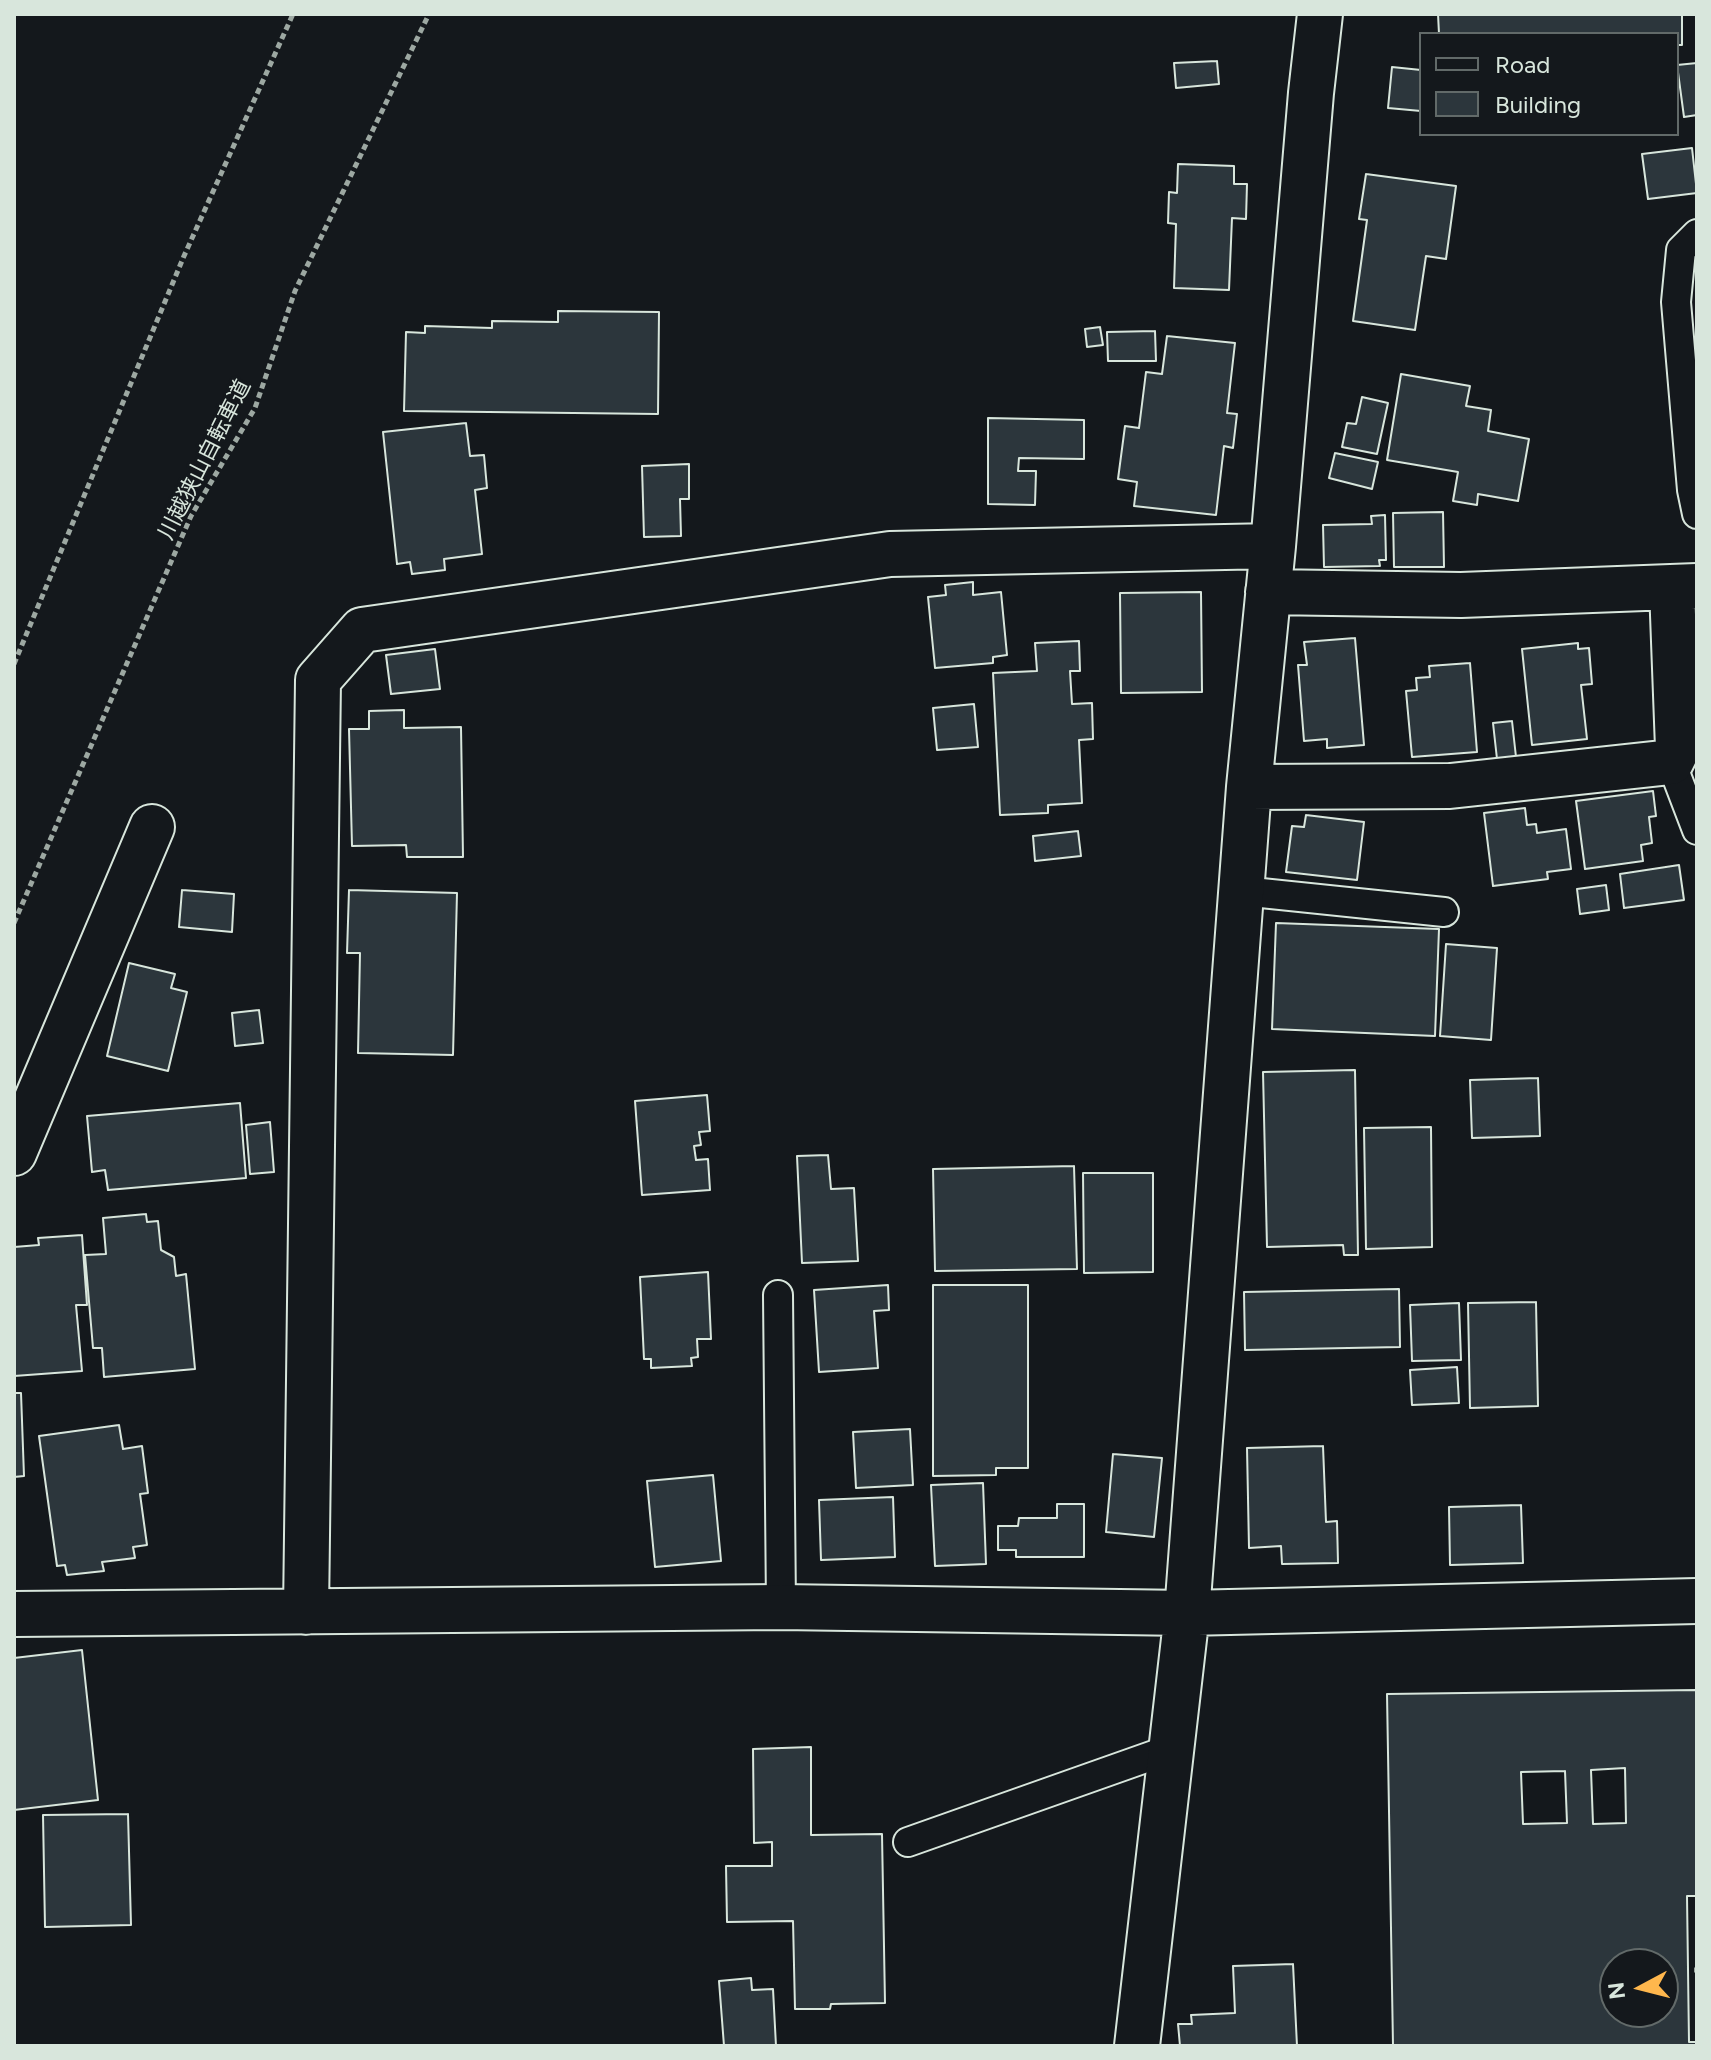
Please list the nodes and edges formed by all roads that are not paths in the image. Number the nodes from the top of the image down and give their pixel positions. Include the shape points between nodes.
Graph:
1 (1320, 14) edge
2 (1697, 234) edge
3 (1697, 514) edge
4 (1273, 546) junction
5 (1684, 587) edge
6 (1268, 592) junction
7 (1671, 762) junction
8 (1249, 787) junction
9 (152, 827) dead end
10 (1697, 830) edge
11 (1242, 891) junction
12 (1444, 912) dead end
13 (14, 1153) edge
14 (778, 1295) dead end
15 (1697, 1601) edge
16 (781, 1607) junction
17 (306, 1612) junction
18 (1187, 1613) junction
19 (14, 1614) edge
20 (1171, 1749) junction
21 (908, 1842) dead end
22 (1137, 2046) edge

1 - 4 street
2 - 3 lane via 1681,250 1676,302
4 - 6 street
4 - 17 street via 890,554 362,630 318,680
5 - 6 street via 1461,595
5 - 7 street via 1678,748
6 - 8 street
7 - 8 street via 1450,786
7 - 10 lane
8 - 11 street
9 - 13 street
11 - 12 lane
11 - 18 street
14 - 16 lane
15 - 18 street
16 - 17 street
16 - 18 street
17 - 19 street
18 - 20 street
20 - 21 lane
20 - 22 street

